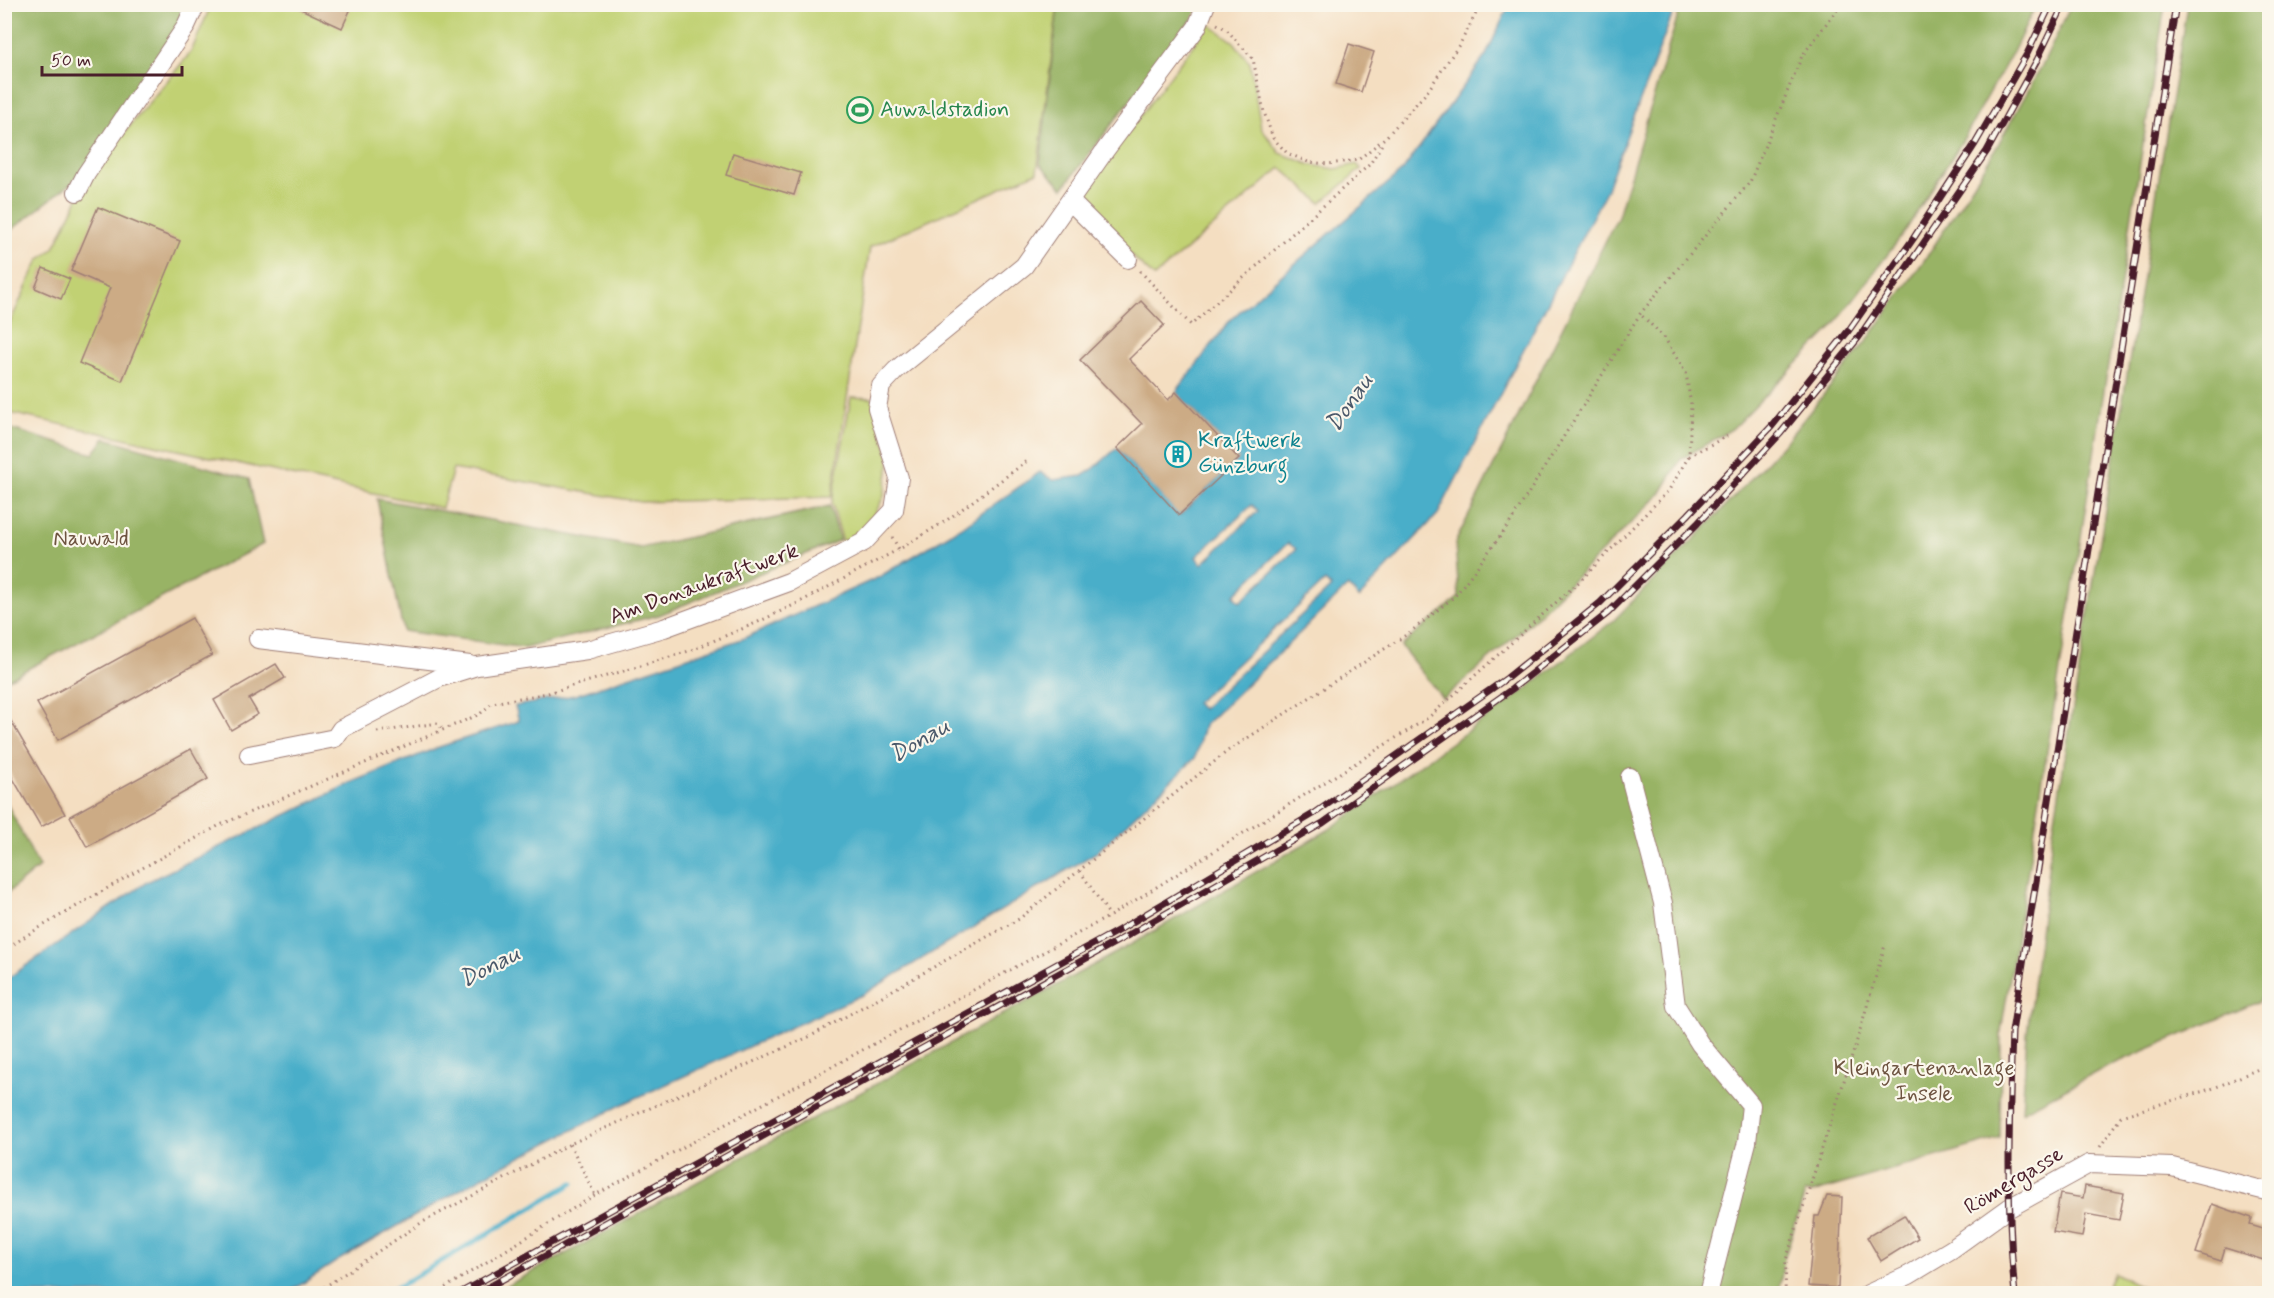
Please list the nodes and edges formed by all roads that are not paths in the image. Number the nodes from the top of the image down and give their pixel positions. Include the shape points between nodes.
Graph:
1 (195, 4) edge
2 (1205, 10) edge
3 (77, 192) dead end
4 (1071, 202) junction
5 (1128, 259) road end
6 (258, 639) dead end
7 (477, 666) junction
8 (249, 754) dead end
9 (1630, 777) dead end
10 (2270, 1192) edge
11 (1708, 1293) edge
12 (1868, 1293) edge

1 - 3 street via 185,28
2 - 4 street, Am Donaukraftwerk via 1197,27
4 - 5 street
4 - 7 street, Am Donaukraftwerk via 1024,266 881,386 877,408 899,478 894,510 864,542 789,582 664,628 587,650
6 - 7 street, Am Donaukraftwerk
7 - 8 street, Am Donaukraftwerk via 439,678 340,729 335,738
9 - 11 street via 1664,903 1676,1005 1700,1044 1751,1105 1747,1142
10 - 12 street, Römergasse via 2172,1167 2089,1164 2008,1208 1909,1275

